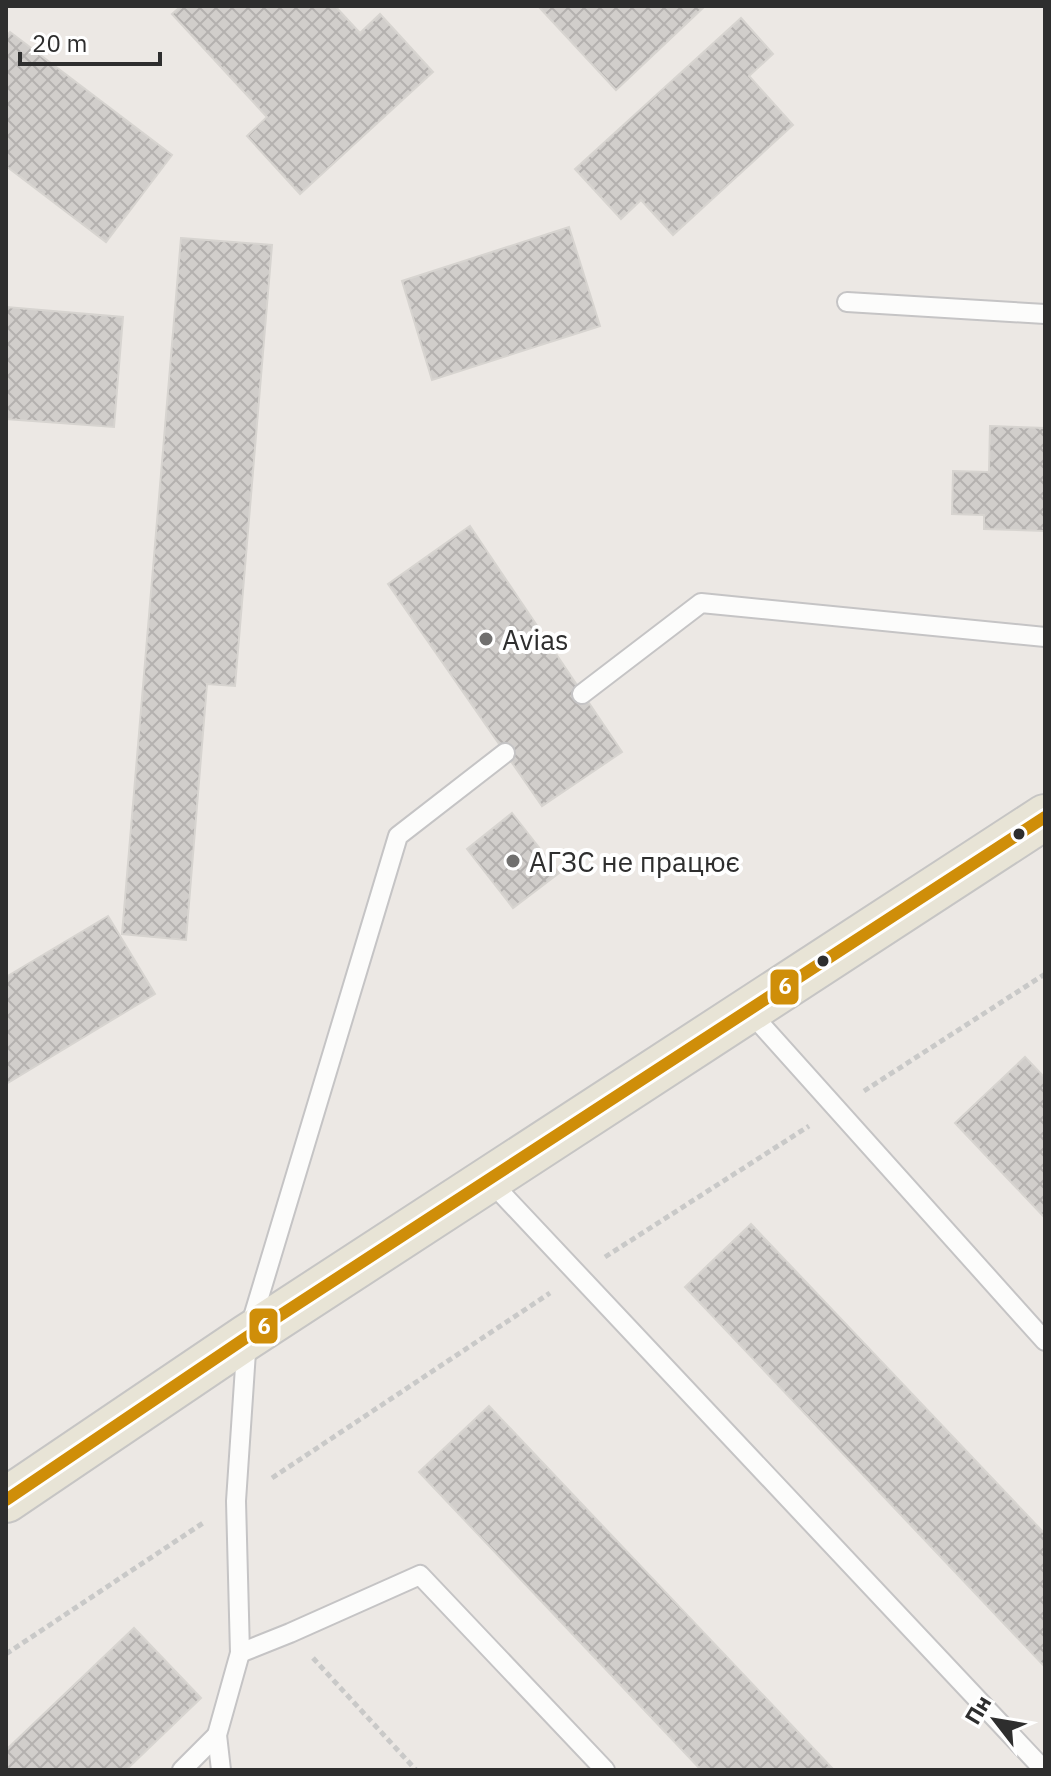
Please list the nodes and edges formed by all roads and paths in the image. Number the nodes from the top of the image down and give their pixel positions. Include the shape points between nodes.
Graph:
1 (847, 302) dead end
2 (1045, 314) edge
3 (1045, 637) edge
4 (582, 694) dead end
5 (505, 753) dead end
6 (1045, 817) edge
7 (1045, 974) edge
8 (748, 1010) junction
9 (837, 1109) junction
10 (489, 1180) junction
11 (578, 1275) junction
12 (247, 1337) junction
13 (1045, 1341) edge
14 (6, 1500) edge
15 (236, 1501) junction
16 (290, 1633) junction
17 (240, 1653) junction
18 (6, 1654) edge
19 (217, 1735) junction
20 (182, 1770) edge
21 (221, 1770) edge
22 (416, 1770) edge
23 (605, 1770) edge
24 (1044, 1770) edge

1 - 2 lane
3 - 4 lane via 701,603
5 - 12 lane via 398,836
6 - 8 main road
7 - 9 path
8 - 9 lane
8 - 10 main road
9 - 11 path
9 - 13 lane
10 - 11 lane
10 - 12 main road
11 - 15 path
11 - 24 lane
12 - 14 main road
12 - 15 lane
15 - 17 lane
15 - 18 path
16 - 17 lane
16 - 22 path
16 - 23 lane via 420,1575
17 - 19 lane
19 - 20 lane
19 - 21 lane

